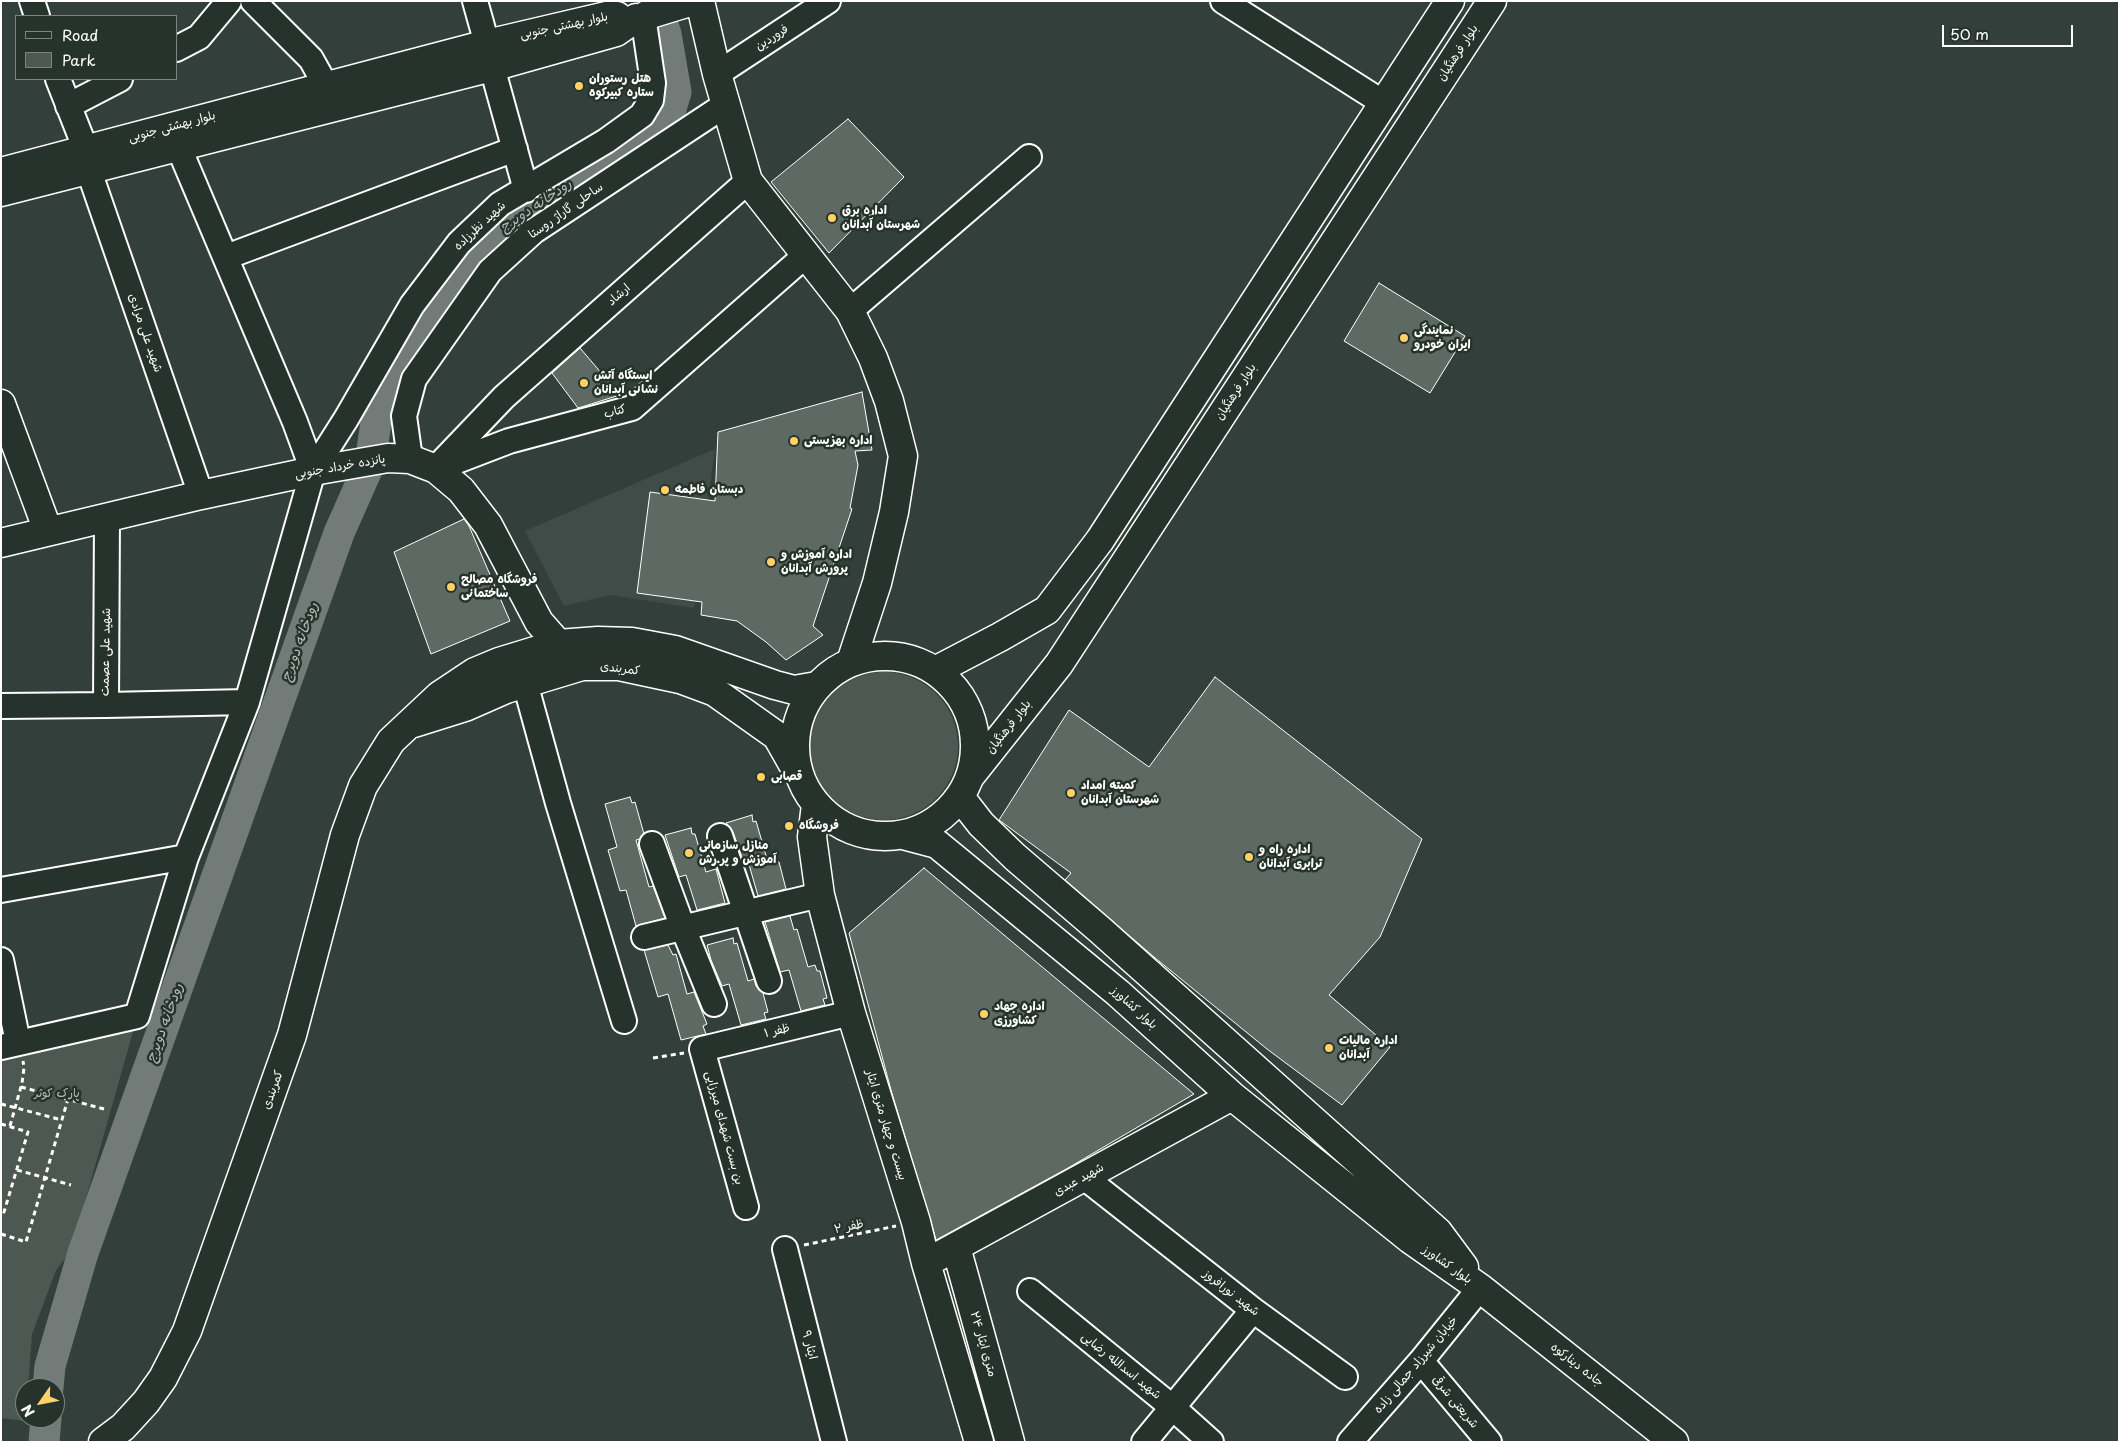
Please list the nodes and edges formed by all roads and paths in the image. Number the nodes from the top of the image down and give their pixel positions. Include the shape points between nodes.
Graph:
1 (32, 1) edge
2 (229, 1) edge
3 (253, 1) edge
4 (475, 1) edge
5 (700, 1) edge
6 (828, 1) edge
7 (1223, 1) edge
8 (1450, 1) edge
9 (1492, 1) edge
10 (644, 11) edge
11 (37, 15) edge
12 (178, 48) edge
13 (490, 55) junction
14 (717, 74) junction
15 (58, 80) edge
16 (118, 80) edge
17 (326, 86) junction
18 (1388, 100) junction
19 (725, 105) junction
20 (68, 106) junction
21 (1418, 113) junction
22 (178, 148) junction
23 (515, 149) junction
24 (1029, 157) dead end
25 (88, 160) junction
26 (1, 172) edge
27 (748, 181) junction
28 (526, 190) junction
29 (1, 192) edge
30 (806, 255) junction
31 (226, 257) junction
32 (850, 311) junction
33 (1, 404) edge
34 (491, 409) junction
35 (346, 419) junction
36 (295, 422) junction
37 (1, 437) edge
38 (510, 441) junction
39 (399, 458) junction
40 (436, 470) junction
41 (313, 471) junction
42 (201, 495) junction
43 (107, 517) junction
44 (41, 533) junction
45 (1, 543) edge
46 (558, 644) junction
47 (851, 662) junction
48 (582, 666) junction
49 (935, 671) junction
50 (525, 683) junction
51 (817, 686) junction
52 (247, 702) junction
53 (1, 706) edge
54 (106, 706) junction
55 (410, 724) junction
56 (799, 775) junction
57 (965, 786) junction
58 (816, 805) junction
59 (902, 835) junction
60 (720, 836) dead end
61 (652, 844) dead end
62 (186, 857) junction
63 (1, 890) edge
64 (820, 895) junction
65 (745, 913) junction
66 (683, 928) junction
67 (1099, 929) junction
68 (644, 937) dead end
69 (1076, 958) junction
70 (1133, 959) junction
71 (1, 960) edge
72 (769, 981) dead end
73 (1118, 993) junction
74 (714, 1004) dead end
75 (851, 1013) junction
76 (624, 1021) dead end
77 (10, 1044) edge
78 (702, 1050) junction
79 (653, 1058) dead end
80 (21, 1086) junction
81 (1232, 1096) junction
82 (68, 1099) junction
83 (1, 1104) edge
84 (15, 1108) junction
85 (104, 1109) dead end
86 (62, 1120) junction
87 (1, 1124) edge
88 (10, 1126) junction
89 (17, 1170) junction
90 (1084, 1177) junction
91 (45, 1178) junction
92 (71, 1185) dead end
93 (746, 1208) dead end
94 (1, 1211) edge
95 (916, 1222) junction
96 (1, 1234) edge
97 (956, 1247) junction
98 (785, 1249) joint
99 (926, 1263) junction
100 (1480, 1288) junction
101 (1030, 1291) dead end
102 (1253, 1310) junction
103 (1420, 1362) junction
104 (1345, 1378) dead end
105 (1172, 1407) junction
106 (104, 1442) edge
107 (834, 1442) edge
108 (979, 1442) edge
109 (1010, 1442) edge
110 (1144, 1442) edge
111 (1211, 1442) edge
112 (1350, 1442) edge
113 (1489, 1442) edge
114 (1674, 1442) edge

1 - 11 street
2 - 12 street via 199,37
3 - 17 street via 311,59
4 - 13 street
5 - 14 main road
6 - 14 street, فروردین
7 - 18 street
8 - 18 main road
9 - 21 main road, بلوار فرهنگیان
10 - 13 main road, بلوار بهشتی جنوبی via 616,32
10 - 28 street, شهید نظرزاده via 653,83 651,100 642,116
13 - 17 main road, بلوار بهشتی جنوبی
13 - 22 main road, بلوار بهشتی جنوبی
13 - 23 street
14 - 19 main road
15 - 20 street, شهید علی مرادی
16 - 20 street
17 - 25 main road, بلوار بهشتی جنوبی
18 - 21 main road
18 - 49 main road via 1100,540 1047,610
19 - 27 main road
19 - 39 street, ساحلی گاراژ روستا via 534,231 490,271 414,379 404,416
20 - 25 street, شهید علی مرادی
21 - 57 main road, بلوار فرهنگیان via 1059,664
22 - 25 main road, بلوار بهشتی جنوبی
22 - 31 street
23 - 28 street
23 - 31 street
24 - 32 street
25 - 26 main road, بلوار بهشتی جنوبی
25 - 29 main road, بلوار بهشتی جنوبی
25 - 42 street, شهید علی مرادی
27 - 30 main road
27 - 34 street, ارشاد
28 - 35 street, شهید نظرزاده via 500,204 459,243 412,305
30 - 32 main road
30 - 38 street, کتاب via 632,408
31 - 36 street
32 - 47 main road via 889,401 903,456 877,583
33 - 44 main road
34 - 38 street
34 - 40 street, ارشاد
35 - 36 street via 320,428
35 - 41 street, شهید نظرزاده
36 - 41 street
37 - 44 main road
38 - 40 street, کتاب
39 - 40 main road
39 - 41 main road, پانزده خرداد جنوبی
40 - 46 main road via 461,490 488,525 539,622
41 - 42 main road, پانزده خرداد جنوبی
41 - 52 street, شهید نظرزاده
42 - 43 main road, پانزده خرداد جنوبی
43 - 44 main road, پانزده خرداد جنوبی
43 - 54 street, شهید علی عصمت
44 - 45 main road, پانزده خرداد جنوبی
46 - 48 main road
46 - 51 main road, کمربندی via 632,642 675,650 794,690
46 - 55 main road, کمربندی via 475,672 438,696
47 - 49 main road via 872,656 894,656 915,661
47 - 51 main road via 838,667
48 - 50 main road, کمربندی
48 - 56 main road, کمربندی via 619,666 680,679 715,692 777,736
49 - 57 main road via 953,686 966,706 974,728 975,752
50 - 55 main road, کمربندی
50 - 76 street
51 - 56 main road via 798,719 794,738
52 - 54 street, شهید علی عصمت
52 - 62 street, شهید نظرزاده
53 - 54 street
55 - 106 main road, کمربندی via 386,748 360,794 292,1035 187,1331 163,1378 146,1402
56 - 58 main road, کمربندی
57 - 59 main road, بلوار فرهنگیان via 944,814 932,823
57 - 67 main road, بلوار کشاورز via 981,824
58 - 59 main road, کمربندی via 834,821 855,832
58 - 64 main road, بیست و چهار متری ایثار via 812,837
59 - 69 main road, بلوار کشاورز via 937,844
60 - 65 street
61 - 66 street
62 - 63 street
62 - 77 street, شهید نظرزاده via 137,1016
64 - 65 street
64 - 75 main road, بیست و چهار متری ایثار
65 - 66 street
65 - 72 street
66 - 68 street
66 - 74 street
67 - 69 main road via 1105,943 1100,954 1091,959
67 - 70 main road, بلوار کشاورز
69 - 73 main road, بلوار کشاورز
70 - 73 main road via 1113,962 1107,968 1108,979
70 - 100 main road, بلوار کشاورز via 1438,1232
71 - 77 street
73 - 81 main road, بلوار کشاورز
75 - 78 street, ظفر ۱
75 - 95 main road, بیست و چهار متری ایثار
77 - 80 path via 24,1068
78 - 79 path
78 - 93 street, بن بست شهدای میرزایی
80 - 82 path
80 - 84 path
81 - 90 main road, شهید عبدی
81 - 100 main road, بلوار کشاورز via 1410,1239
82 - 85 path
82 - 86 path
83 - 84 path
84 - 86 path
84 - 88 path
86 - 91 path
87 - 88 path
88 - 89 path via 28,1132
89 - 91 path
89 - 94 path via 4,1212
90 - 97 main road, شهید عبدی
90 - 102 street, شهید نورافروز
91 - 92 path
91 - 96 path via 26,1242
95 - 98 path, ظفر ۲
95 - 99 main road, بیست و چهار متری ایثار
97 - 99 main road, شهید عبدی
97 - 109 main road, ۲۴ متری ایثار
98 - 107 street, ایثار ۹
99 - 108 main road, بیست و چهار متری ایثار
100 - 103 street, خیابان شیرزاد جمالی زاده
100 - 114 main road, جاده دینارکوه
101 - 105 street, شهید اسدالله رضایی
102 - 104 street, شهید نورافروز
102 - 105 street
103 - 112 street, خیابان شیرزاد جمالی زاده
103 - 113 street, شریعتی شرقی
105 - 110 street
105 - 111 street, شهید اسدالله رضایی

